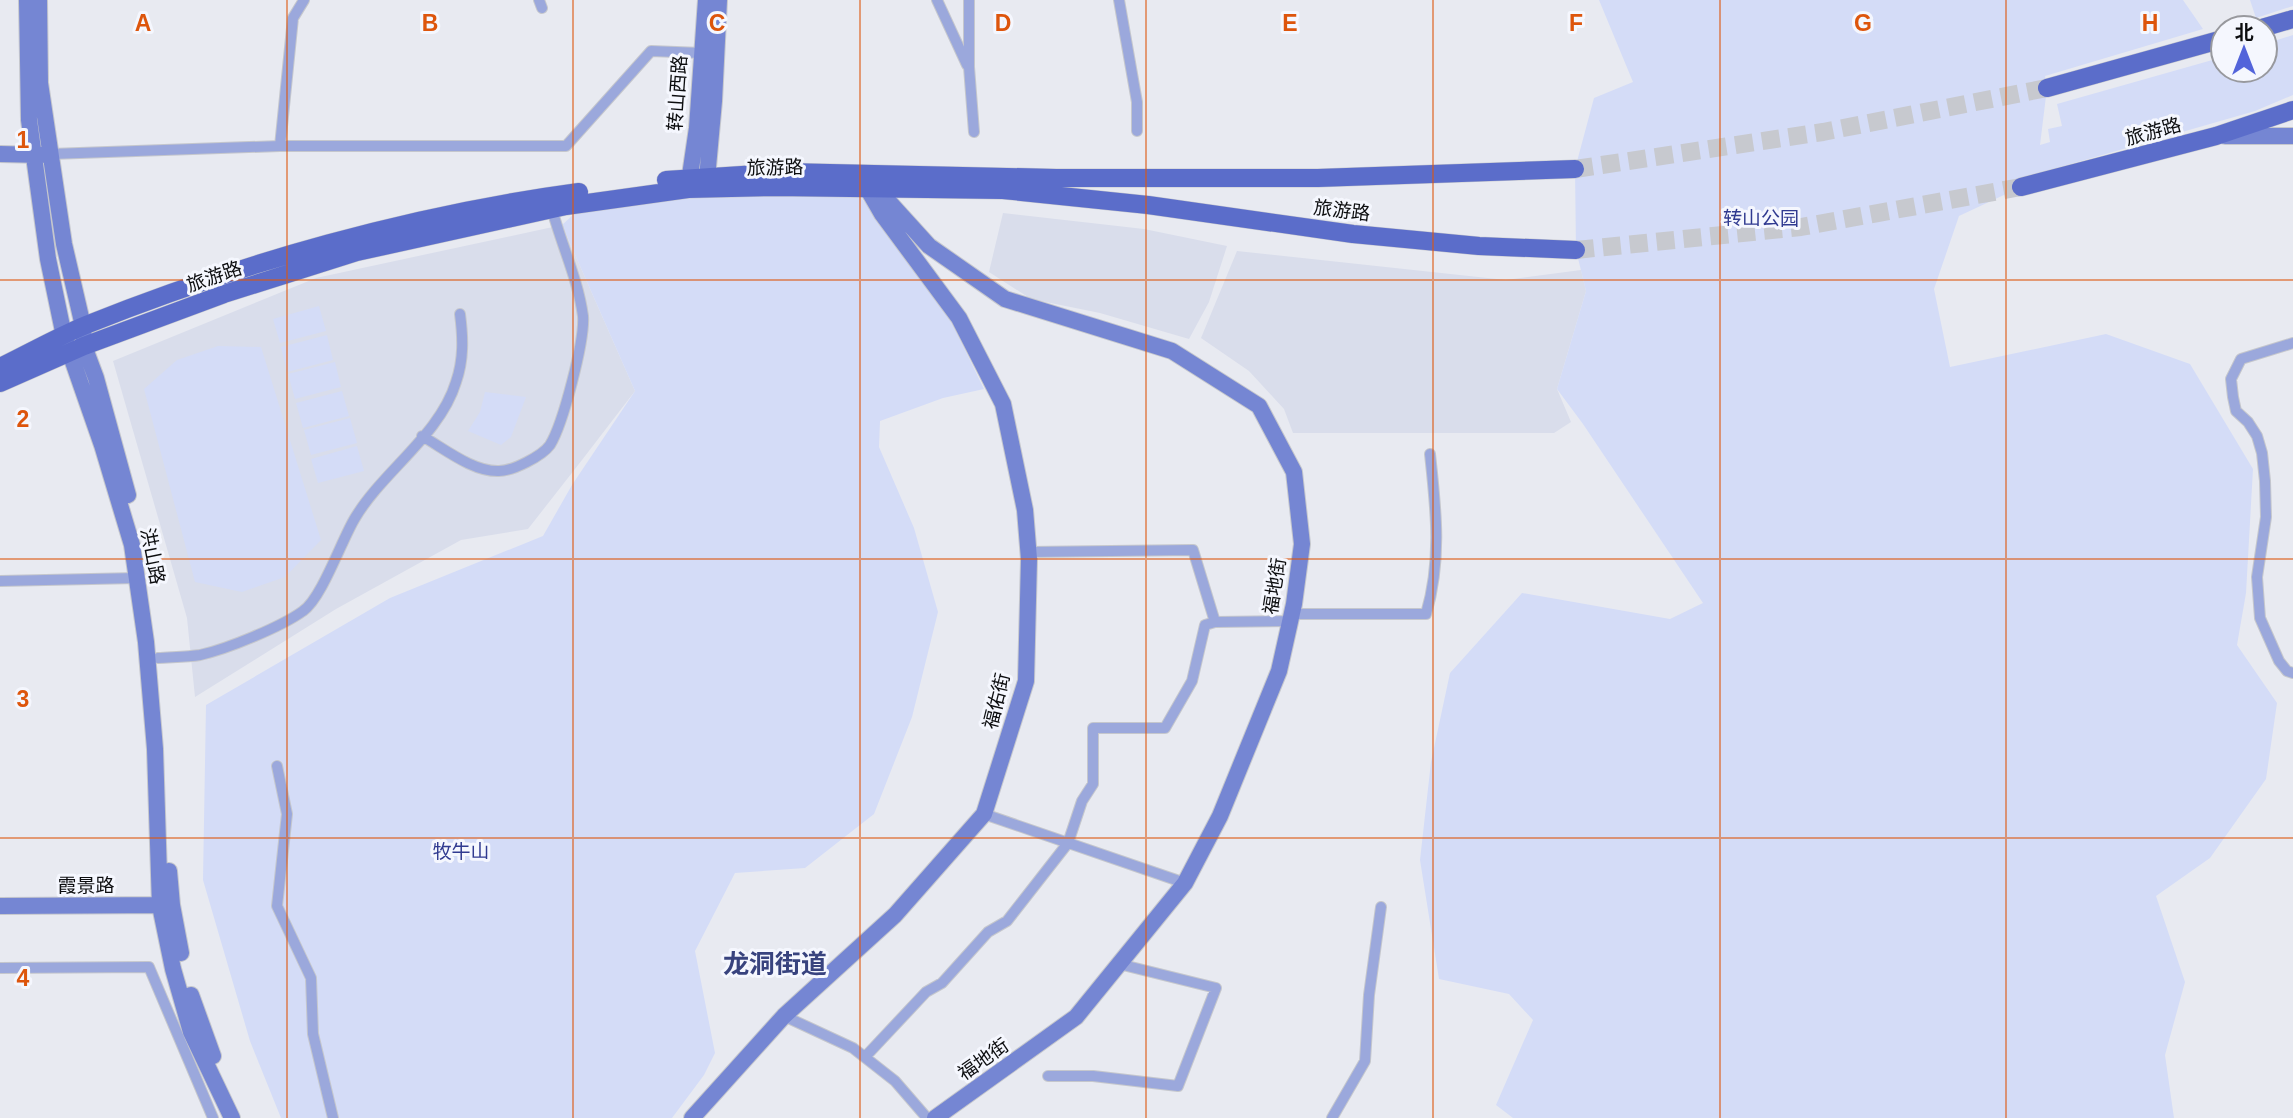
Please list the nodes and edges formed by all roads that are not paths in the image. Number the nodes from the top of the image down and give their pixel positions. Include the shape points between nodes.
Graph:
1 (27, 0) edge
2 (39, 0) edge
3 (304, 0) edge
4 (706, 0) edge
5 (719, 0) edge
6 (937, 0) edge
7 (969, 0) edge
8 (1118, 0) edge
9 (2209, 43) edge
10 (701, 52) junction
11 (969, 67) junction
12 (2047, 88) tunnel mouth
13 (2293, 110) edge
14 (1137, 131) dead end
15 (974, 132) dead end
16 (2216, 136) junction
17 (2293, 136) edge
18 (280, 146) junction
19 (0, 154) edge
20 (51, 154) junction
21 (33, 156) junction
22 (1575, 169) tunnel mouth
23 (698, 183) junction
24 (869, 184) junction
25 (2021, 187) tunnel mouth
26 (552, 209) junction
27 (1576, 250) tunnel mouth
28 (460, 314) dead end
29 (83, 326) junction
30 (2293, 343) edge
31 (73, 345) junction
32 (0, 367) edge
33 (0, 383) edge
34 (422, 436) junction
35 (1430, 454) dead end
36 (1028, 552) junction
37 (137, 578) junction
38 (0, 581) edge
39 (1291, 618) junction
40 (1215, 622) junction
41 (158, 658) junction
42 (2293, 673) edge
43 (277, 766) dead end
44 (984, 814) junction
45 (1068, 843) junction
46 (1185, 883) junction
47 (166, 905) junction
48 (0, 906) edge
49 (1381, 908) dead end
50 (1119, 964) junction
51 (0, 968) edge
52 (784, 1016) junction
53 (865, 1057) junction
54 (1048, 1076) dead end
55 (213, 1118) edge
56 (232, 1118) edge
57 (243, 1118) edge
58 (332, 1118) edge
59 (692, 1118) edge
60 (927, 1118) edge
61 (935, 1118) edge
62 (1332, 1118) edge

1 - 21 street, 洪山路
2 - 20 street via 40,83
3 - 18 street via 293,18
4 - 10 street, 转山西路
5 - 23 street, 转山西路 via 714,102
6 - 11 street
7 - 11 street
8 - 14 street via 1137,103
9 - 12 main road
10 - 18 street via 651,51 566,146
10 - 23 street, 转山西路
11 - 15 street
13 - 16 main road, 旅游路
16 - 17 street
16 - 25 main road, 旅游路
18 - 20 street
19 - 21 street
20 - 21 street
20 - 29 street via 64,244
21 - 31 street, 洪山路 via 48,259
22 - 24 main road, 旅游路 via 1318,178 1056,178
23 - 24 main road, 旅游路 via 785,172
23 - 26 main road, 旅游路
23 - 29 main road, 旅游路 via 550,196 420,222 288,254
24 - 27 main road, 旅游路 via 1003,190 1353,234
24 - 36 street, 福佑街 via 882,214 959,318 1003,404 1025,510
24 - 39 street, 福地街 via 929,246 1006,299 1172,351 1259,406 1294,472 1302,544
26 - 31 main road, 旅游路 via 357,251
26 - 34 street via 583,318 568,400 550,446 520,467 499,471 475,466
28 - 34 street via 464,344 456,383 438,419
29 - 31 main road, 旅游路
30 - 42 street via 2241,359 2231,379 2236,411 2257,436 2262,453 2266,517 2257,577 2260,618 2279,661
31 - 32 main road, 旅游路
31 - 33 main road, 旅游路
31 - 37 street, 洪山路 via 132,545
31 - 41 street, 洪山路 via 99,390 146,564
34 - 41 street via 355,517 323,584 305,610 200,654
35 - 39 street via 1438,527 1437,564 1426,614
36 - 40 street via 1193,550
36 - 44 street, 福佑街 via 1026,681
37 - 38 street
37 - 47 street, 洪山路
39 - 40 street
39 - 46 street, 福地街 via 1279,671 1220,816
40 - 45 street via 1205,625 1192,681 1165,727 1093,727 1093,784
41 - 47 street, 洪山路
43 - 58 street via 287,814 277,906 311,978 313,1034
44 - 45 street
44 - 52 street, 福佑街 via 895,915
45 - 46 street
45 - 53 street via 1007,921 988,932 943,983 926,992
46 - 50 street, 福地街
47 - 48 street, 霞景路
47 - 56 street, 洪山路 via 173,969 191,1032
47 - 57 street, 洪山路 via 197,1014
49 - 62 street via 1365,1061
50 - 54 street via 1216,988 1178,1086
50 - 61 street, 福地街 via 1076,1017
51 - 55 street via 149,967
52 - 53 street
52 - 59 street, 福佑街
53 - 60 street via 895,1081

